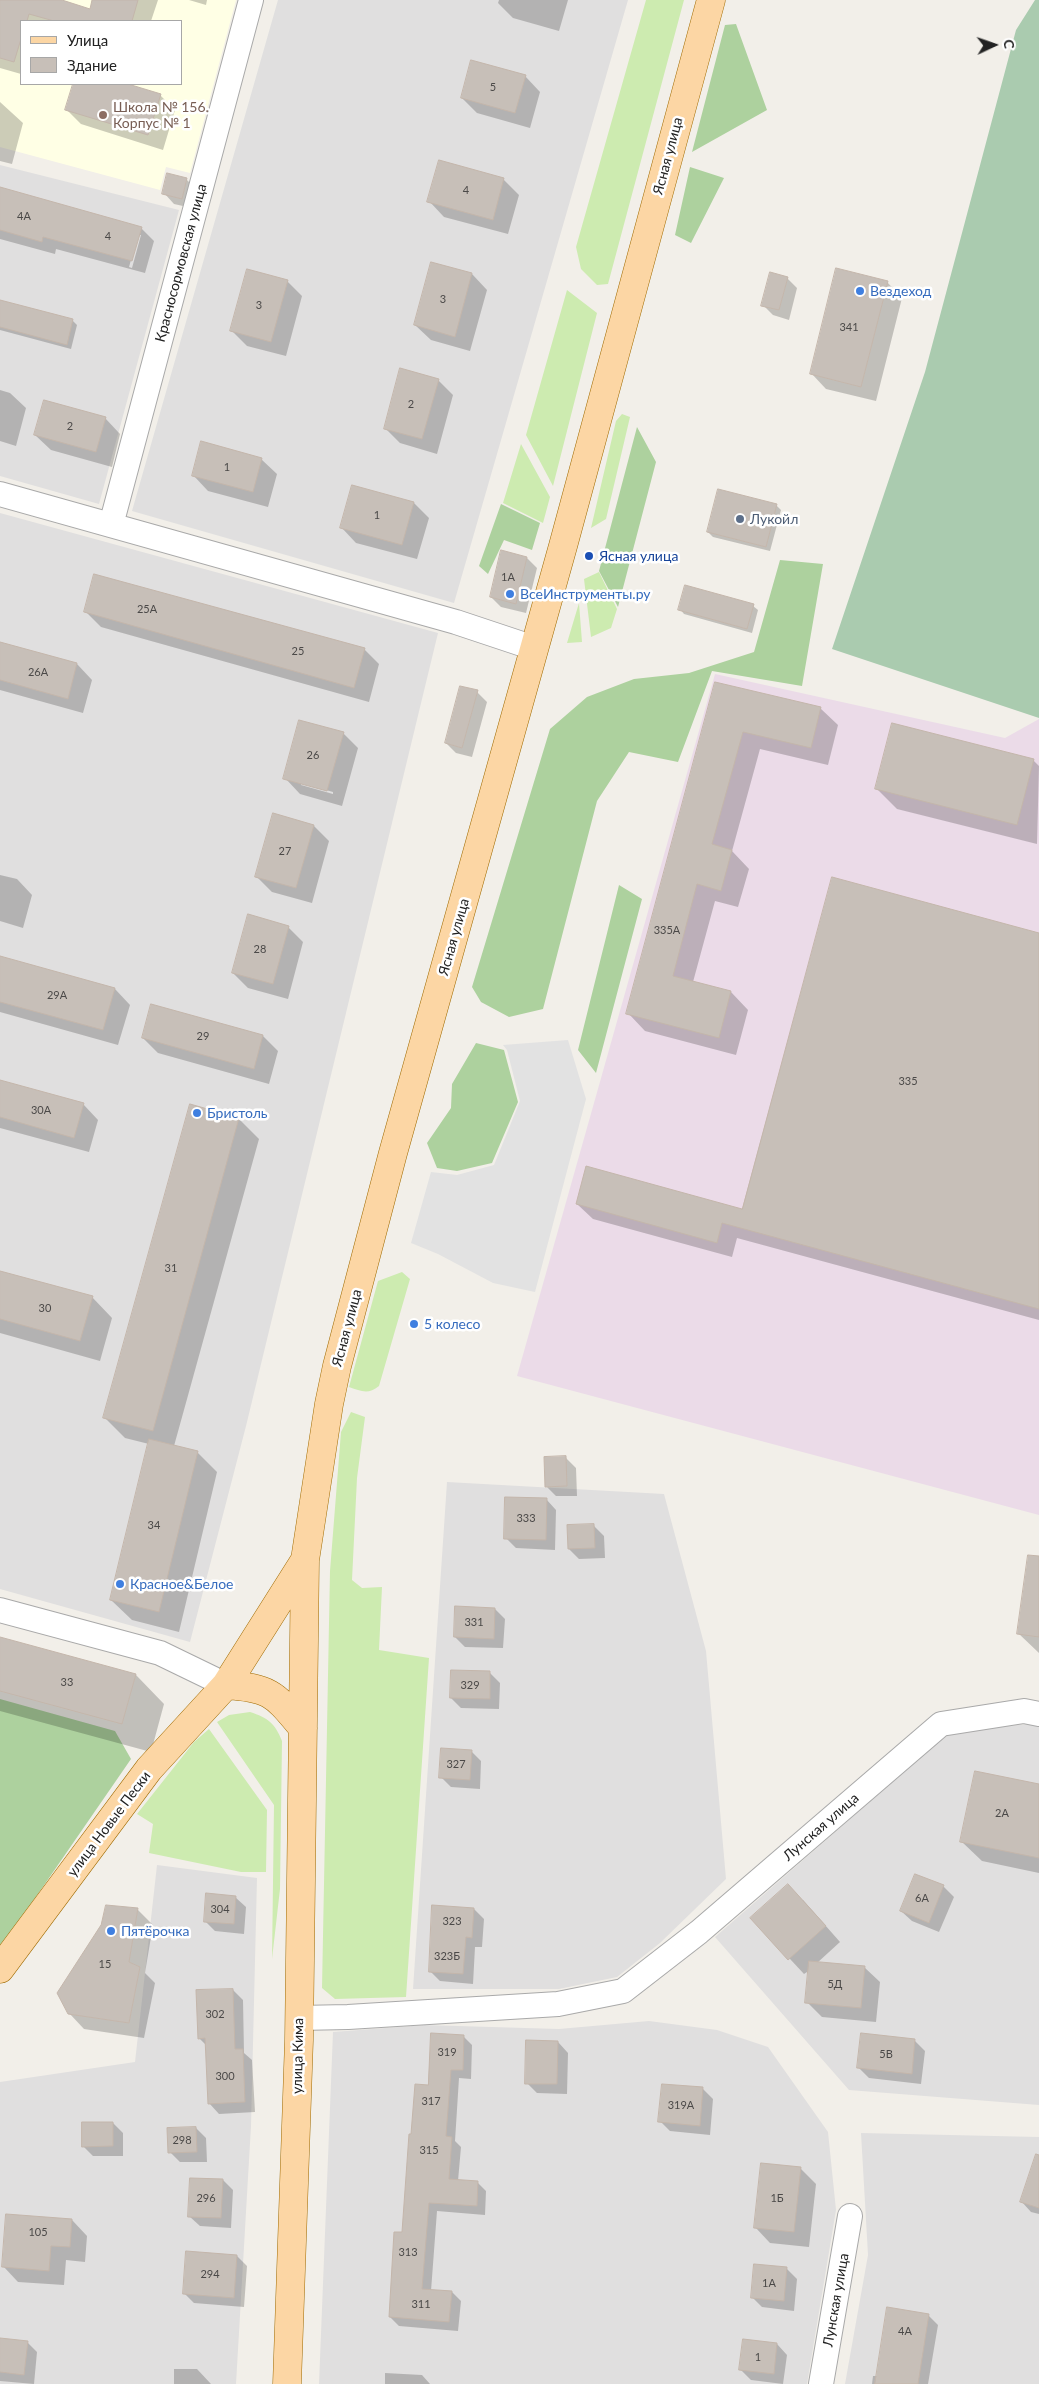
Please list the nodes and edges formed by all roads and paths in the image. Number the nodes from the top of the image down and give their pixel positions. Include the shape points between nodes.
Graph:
1 (251, 0) edge
2 (711, 0) edge
3 (0, 494) edge
4 (111, 525) junction
5 (534, 648) junction
6 (305, 1560) junction
7 (0, 1610) edge
8 (226, 1685) junction
9 (1039, 1714) edge
10 (303, 1728) junction
11 (0, 1969) edge
12 (299, 2018) junction
13 (850, 2216) dead end
14 (288, 2384) edge
15 (821, 2384) edge

1 - 4 street, Красносормовская улица
2 - 5 main road, Ясная улица
3 - 4 street
4 - 5 street via 456,622
5 - 6 main road, Ясная улица via 337,1366
6 - 8 main road, улица Новые Пески
6 - 10 main road, улица Кима
7 - 8 street via 160,1653
8 - 10 main road via 263,1691 278,1698
8 - 11 main road, улица Новые Пески via 149,1769
9 - 12 street, Лунская улица via 1024,1711 941,1724 699,1932 623,1991 558,2004
10 - 12 main road, улица Кима
12 - 14 main road, улица Кима
13 - 15 street, Лунская улица

